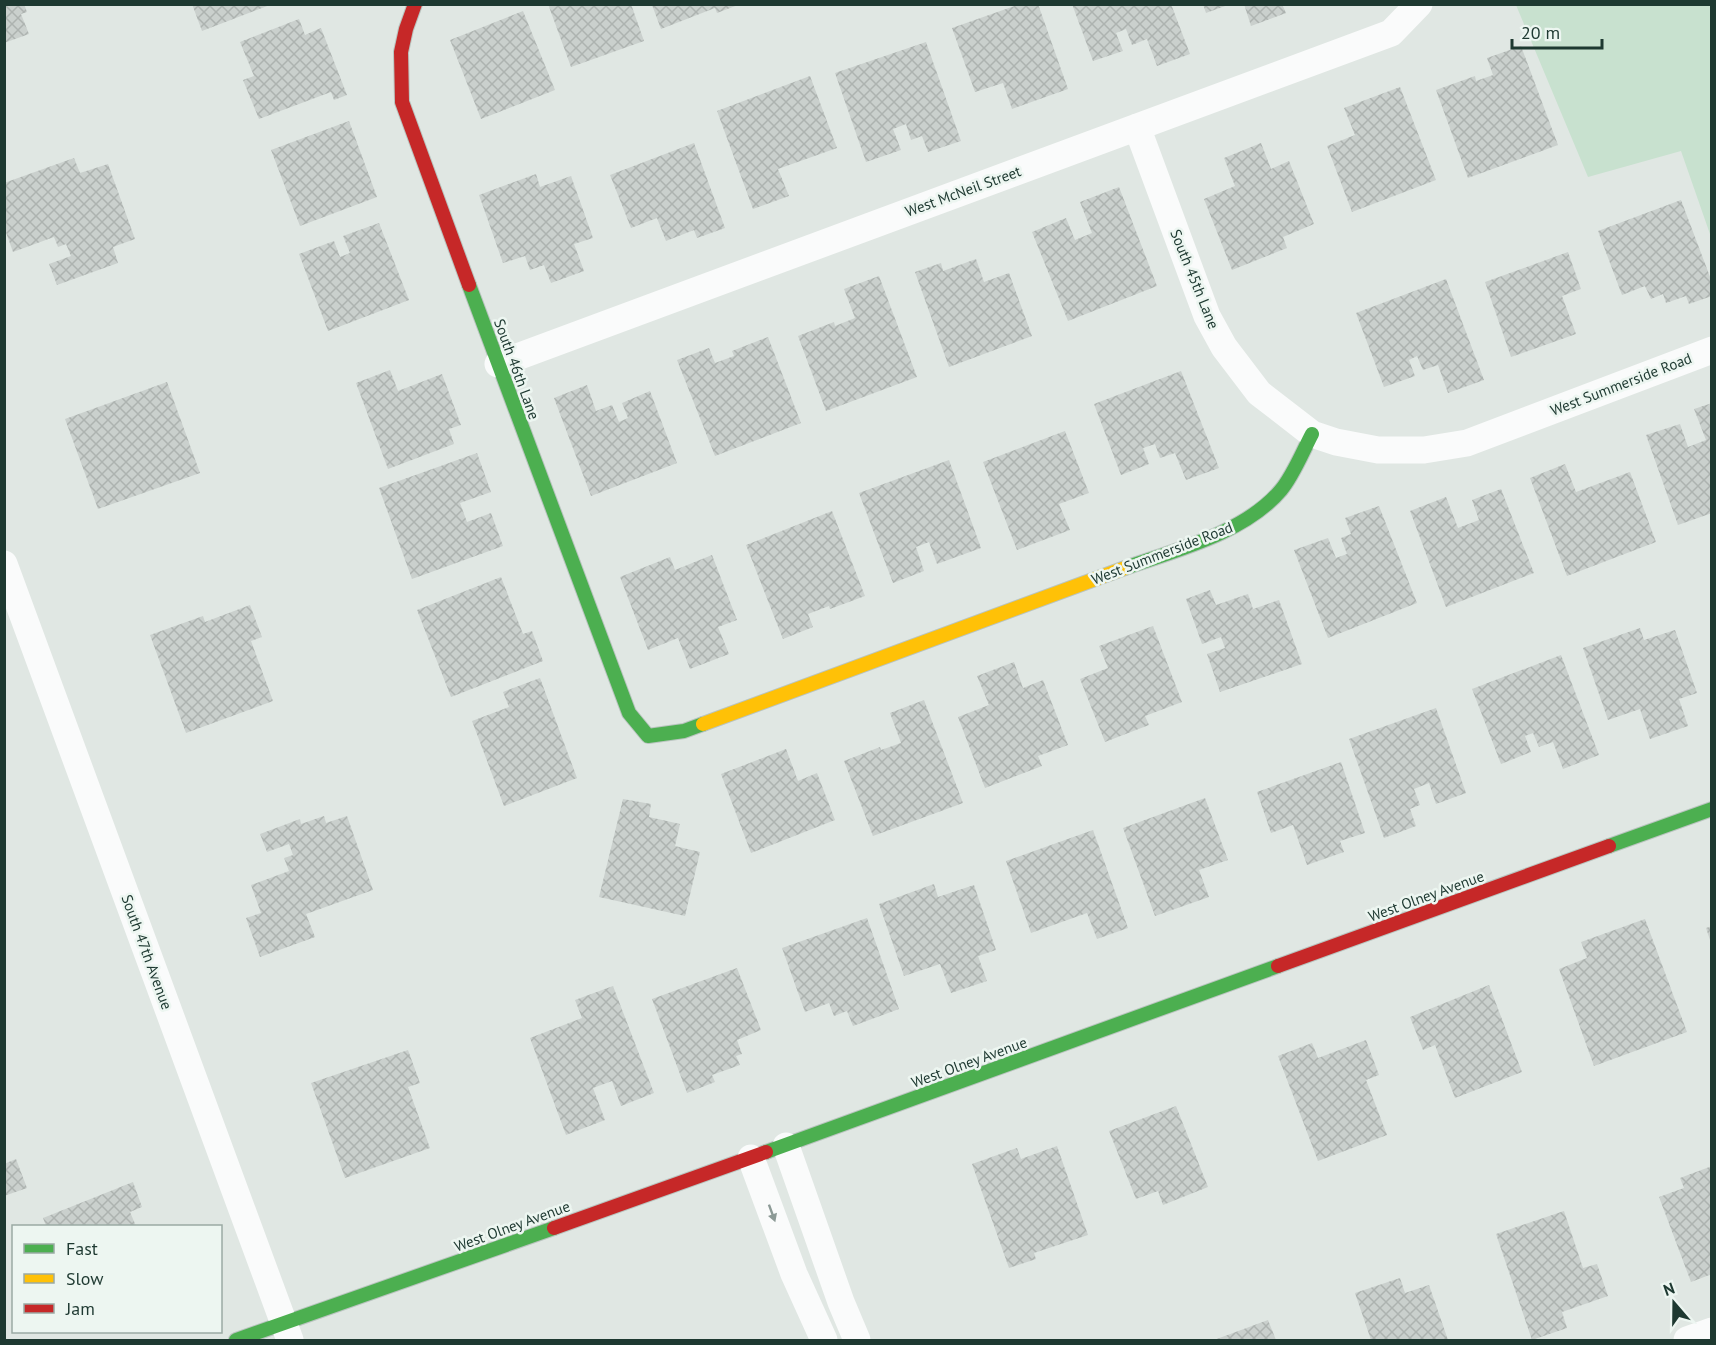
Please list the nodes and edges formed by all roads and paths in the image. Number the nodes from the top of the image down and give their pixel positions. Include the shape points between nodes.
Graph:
1 (1419, 4) edge
2 (414, 5) edge
3 (1137, 127) junction
4 (1712, 350) edge
5 (498, 364) junction
6 (1312, 434) junction
7 (4, 564) edge
8 (648, 736) joint
9 (1712, 809) edge
10 (786, 1146) junction
11 (752, 1158) junction
12 (827, 1262) junction
13 (794, 1274) junction
14 (1712, 1331) edge
15 (287, 1332) edge
16 (236, 1341) edge
17 (824, 1341) edge
18 (857, 1341) edge
19 (1687, 1341) edge

1 - 3 street, West McNeil Street via 1391,33
2 - 5 street, South 46th Lane via 399,65 402,102
3 - 5 street, West McNeil Street
3 - 6 street, South 45th Lane via 1208,316 1224,347 1259,393
4 - 6 street, West Summerside Road via 1467,443 1424,450 1378,450
5 - 8 street, South 46th Lane via 629,713
6 - 8 street, West Summerside Road via 1281,490 1257,512 1224,532 684,730
7 - 15 street, South 47th Avenue
9 - 10 street, West Olney Avenue
10 - 11 street, West Olney Avenue
10 - 12 street
11 -> 13 street
11 - 15 street, West Olney Avenue
12 - 13 street
12 - 18 street
13 - 17 street
14 - 19 street
15 - 16 street, West Olney Avenue

